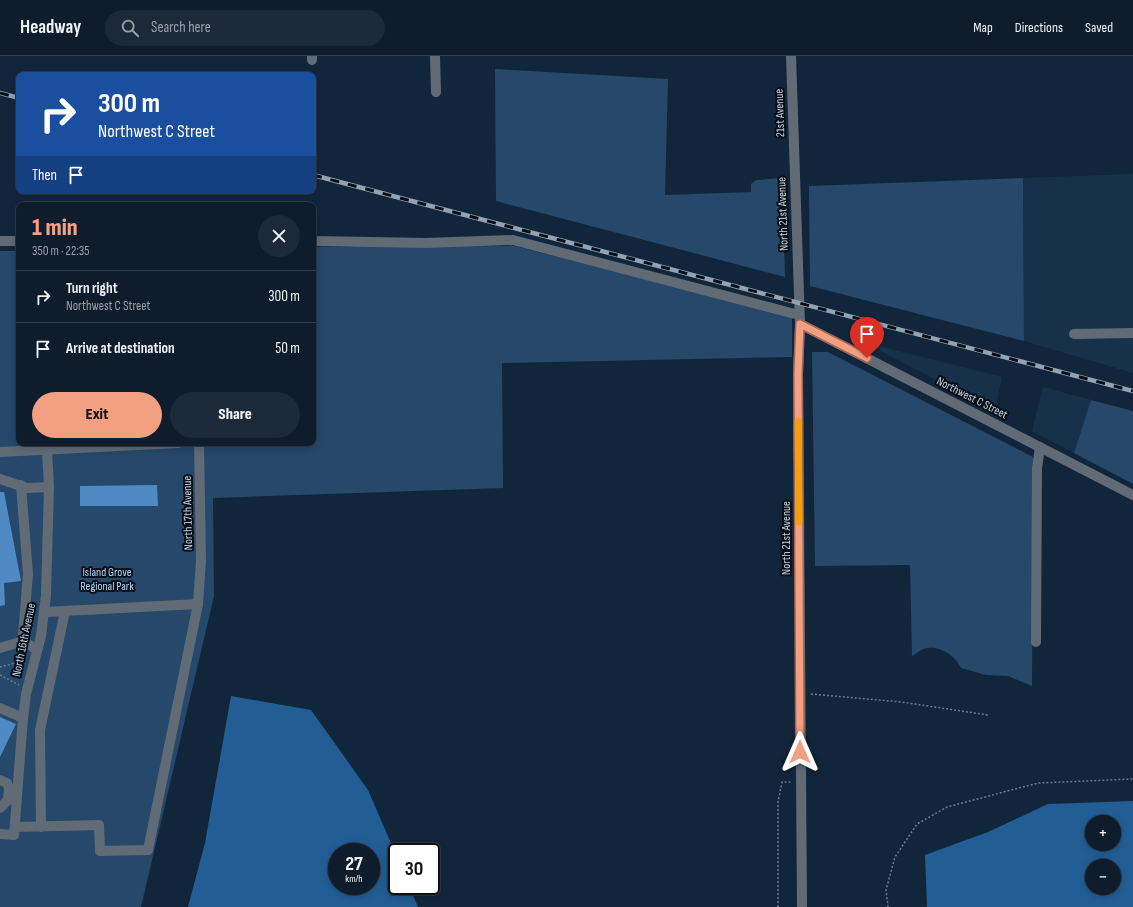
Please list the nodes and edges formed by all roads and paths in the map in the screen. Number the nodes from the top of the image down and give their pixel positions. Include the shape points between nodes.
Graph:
1 (435, 56) edge
2 (791, 56) edge
3 (436, 92) dead end
4 (794, 169) joint
5 (0, 241) edge
6 (16, 241) edge
7 (316, 241) edge
8 (799, 319) junction
9 (1133, 333) edge
10 (1074, 334) dead end
11 (122, 446) edge
12 (199, 446) edge
13 (1040, 447) junction
14 (47, 450) junction
15 (0, 452) edge
16 (0, 479) edge
17 (21, 485) junction
18 (48, 487) junction
19 (1133, 495) edge
20 (198, 604) junction
21 (65, 611) junction
22 (45, 612) junction
23 (1036, 642) dead end
24 (25, 646) junction
25 (0, 648) edge
26 (37, 650) junction
27 (0, 667) edge
28 (0, 675) edge
29 (21, 686) dead end
30 (800, 693) junction
31 (0, 708) edge
32 (988, 715) dead end
33 (23, 718) junction
34 (1133, 779) edge
35 (0, 780) edge
36 (800, 781) junction
37 (12, 800) junction
38 (0, 808) edge
39 (41, 827) junction
40 (14, 831) junction
41 (0, 834) edge
42 (778, 907) edge
43 (802, 907) edge
44 (888, 907) edge

1 - 3 street
2 - 4 street, 21st Avenue
4 - 8 street, North 21st Avenue
5 - 6 street
7 - 8 street, Northwest C Street via 426,243 513,240
8 - 13 street, Northwest C Street
8 - 30 street, North 21st Avenue
9 - 10 street
11 - 14 street
12 - 20 street, North 17th Avenue
13 - 19 street, Northwest C Street
13 - 23 street via 1037,468
14 - 15 street
14 - 18 street, North 16th Avenue
16 - 17 street
17 - 18 street via 27,488
17 - 24 street via 28,574
18 - 22 street, North 16th Avenue
20 - 21 street
20 - 39 street, North 17th Avenue via 148,850 100,851 99,825
21 - 22 street
21 - 39 street via 40,730
22 - 26 street, North 16th Avenue
24 - 25 street
24 - 26 street
24 - 27 path via 15,663
26 - 33 street, North 16th Avenue
28 - 29 path
30 - 32 path via 909,703
30 - 36 street, North 21st Avenue
31 - 33 street
33 - 37 street, North 16th Avenue
34 - 44 path via 1038,783 947,807 918,824 895,857 886,890
35 - 37 street via 7,783
36 - 42 path via 782,782 778,802
36 - 43 street, North 21st Avenue
37 - 38 street
37 - 40 street, North 16th Avenue
39 - 40 street
40 - 41 street

